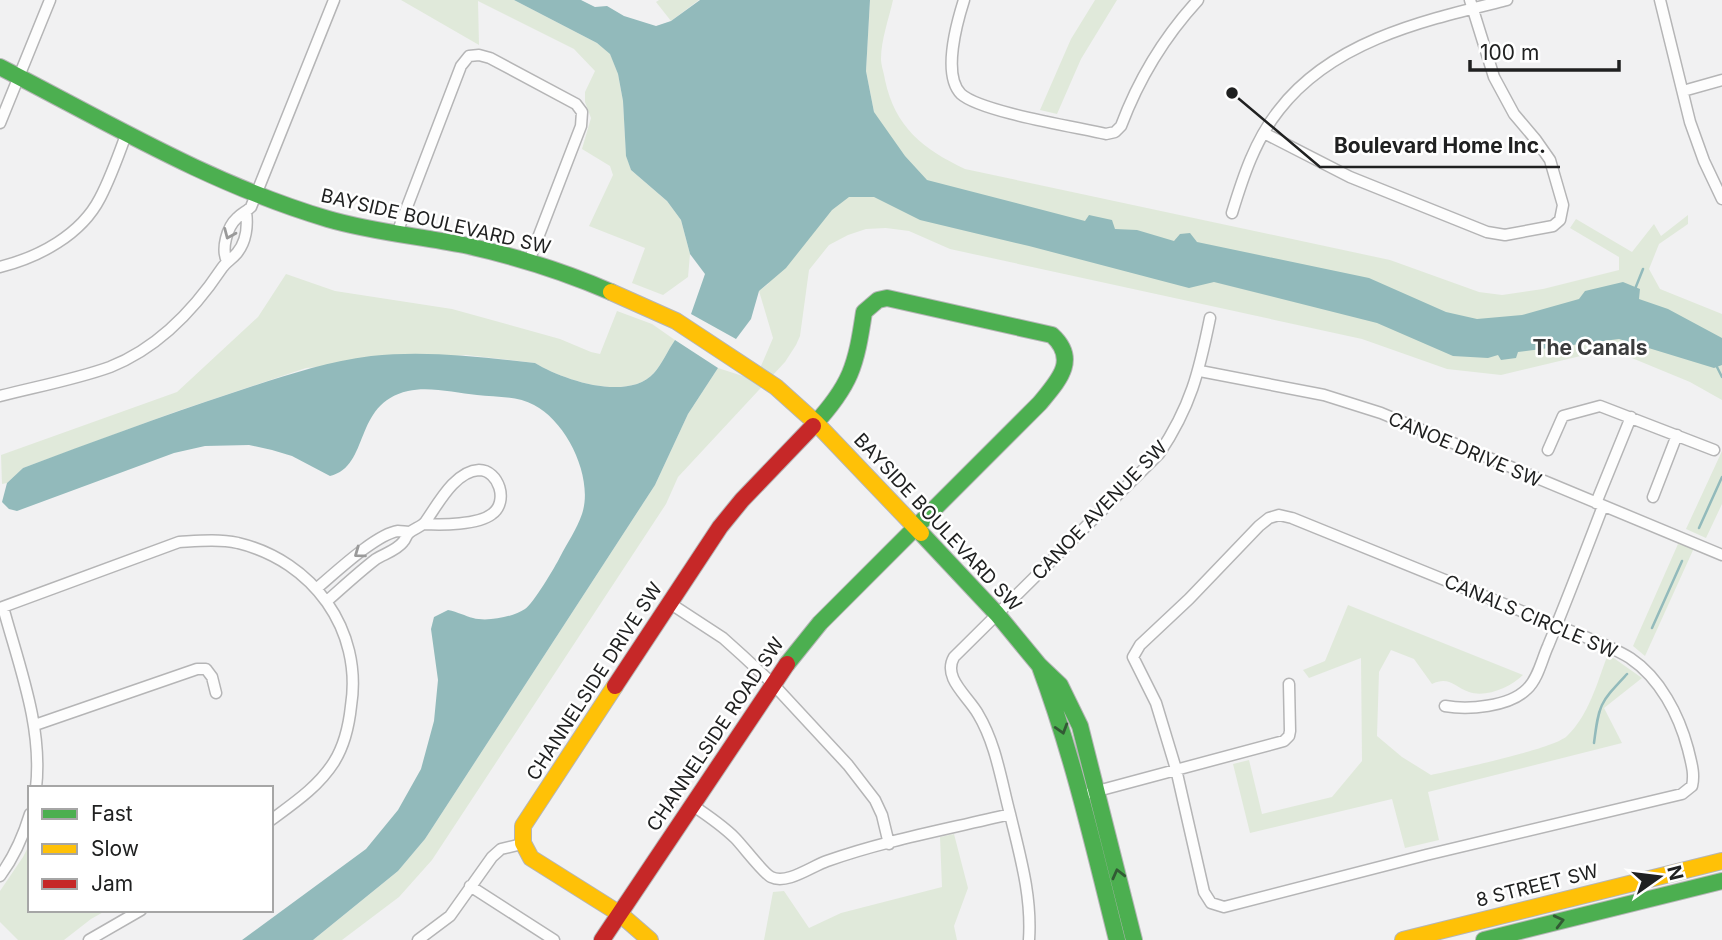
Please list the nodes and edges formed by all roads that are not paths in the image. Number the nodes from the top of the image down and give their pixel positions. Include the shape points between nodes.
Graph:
1 (50, 0) edge
2 (334, 0) edge
3 (964, 0) edge
4 (1198, 0) edge
5 (1507, 0) edge
6 (1660, 0) edge
7 (1471, 4) edge
8 (0, 66) edge
9 (20, 76) junction
10 (1722, 80) edge
11 (1683, 91) junction
12 (0, 123) edge
13 (127, 132) junction
14 (1264, 133) junction
15 (255, 195) junction
16 (1722, 199) edge
17 (246, 212) junction
18 (1232, 212) dead end
19 (397, 233) junction
20 (227, 261) junction
21 (529, 261) junction
22 (0, 267) edge
23 (1210, 318) dead end
24 (1200, 371) junction
25 (0, 396) edge
26 (1631, 417) junction
27 (816, 423) junction
28 (1677, 435) junction
29 (1548, 450) dead end
30 (1714, 450) dead end
31 (1653, 498) dead end
32 (1600, 505) junction
33 (424, 524) junction
34 (915, 526) junction
35 (409, 532) junction
36 (1722, 555) edge
37 (316, 589) junction
38 (327, 601) junction
39 (671, 604) junction
40 (1, 607) edge
41 (998, 614) junction
42 (1557, 625) junction
43 (1039, 665) junction
44 (772, 683) junction
45 (1289, 684) dead end
46 (216, 693) dead end
47 (1445, 706) dead end
48 (35, 725) junction
49 (1176, 769) junction
50 (36, 786) edge
51 (1098, 791) junction
52 (1081, 795) junction
53 (692, 805) junction
54 (1010, 814) junction
55 (273, 818) edge
56 (28, 821) edge
57 (522, 844) junction
58 (889, 844) junction
59 (1722, 860) edge
60 (0, 876) edge
61 (1722, 881) edge
62 (470, 886) junction
63 (138, 912) edge
64 (620, 914) junction
65 (1497, 917) junction
66 (1498, 938) edge
67 (89, 940) edge
68 (418, 940) edge
69 (554, 940) edge
70 (602, 940) edge
71 (650, 940) edge
72 (1029, 940) edge
73 (1117, 940) edge
74 (1134, 940) edge
75 (1403, 940) edge

1 - 9 street
2 - 15 street
3 - 4 street via 952,67 961,93 983,105 1106,134 1121,126 1146,68
5 - 7 street
6 - 11 street
7 - 14 street via 1349,51 1317,72 1279,108
7 - 14 street via 1494,77 1514,114 1550,160 1563,205 1560,220 1553,226 1505,235 1486,232 1350,177
8 - 9 street, BAYSIDE BOULEVARD SW
9 - 12 street
9 - 13 street, BAYSIDE BOULEVARD SW
10 - 11 street
11 - 16 street via 1703,162
13 - 15 street, BAYSIDE BOULEVARD SW
13 - 22 street via 89,215 41,253
14 - 18 street
15 - 17 street
15 - 19 street, BAYSIDE BOULEVARD SW via 328,219
17 - 20 street via 248,226 241,246
17 -> 20 street via 236,219 226,240 223,252
19 - 21 street, BAYSIDE BOULEVARD SW
19 - 21 street via 461,66 469,56 479,55 576,104 582,113
20 - 25 street via 181,321 142,350 110,367
21 - 27 street, BAYSIDE BOULEVARD SW via 676,321 776,387
23 - 24 street, CANOE AVENUE SW
24 - 32 street, CANOE DRIVE SW via 1324,396 1381,413
24 - 41 street, CANOE AVENUE SW via 1175,430 1159,453
26 - 28 street
26 - 29 street via 1600,406 1563,416
26 - 32 street
27 - 34 street, BAYSIDE BOULEVARD SW
27 - 34 street, CHANNELSIDE DRIVE SW via 846,386 858,357 864,312 878,300 887,298 1060,340 1065,367 1040,403
27 - 39 street, CHANNELSIDE DRIVE SW via 742,499
28 - 30 street
28 - 31 street
32 - 36 street, CANOE DRIVE SW
32 - 42 street
33 - 33 street via 479,520 494,513 501,501 494,476 481,470 468,472
33 - 35 street
34 - 41 street, BAYSIDE BOULEVARD SW
34 - 44 street, CHANNELSIDE ROAD SW via 820,623
35 -> 37 street via 397,531 374,543
35 - 38 street via 402,544
37 - 38 street
37 - 40 street via 266,553 208,540 179,542
38 - 55 street via 340,622 352,661 349,724 335,761 312,789
39 - 44 street via 723,638
39 - 57 street, CHANNELSIDE DRIVE SW via 523,827
40 - 48 street
41 - 43 street, BAYSIDE BOULEVARD SW
41 - 54 street, CANOE AVENUE SW via 954,657 949,668 986,728
42 - 47 street via 1533,681 1520,694 1473,708
42 - 49 street, CANALS CIRCLE SW via 1275,515 1259,526 1133,657 1156,703
42 - 49 street, CANALS CIRCLE SW via 1631,658 1652,678 1668,700 1685,739 1694,772 1688,791 1224,907 1211,902 1204,892
43 - 51 street, BAYSIDE BOULEVARD SW via 1070,701
43 -> 52 street, BAYSIDE BOULEVARD SW
44 - 53 street, CHANNELSIDE ROAD SW
44 - 58 street via 868,789 882,815
45 - 49 street via 1290,731 1284,741
46 - 48 street via 206,669 197,669
48 - 50 street
49 - 51 street
51 - 52 street
74 -> 51 street, BAYSIDE BOULEVARD SW
52 - 73 street, BAYSIDE BOULEVARD SW
53 - 58 street via 716,821 777,879
53 - 64 street, CHANNELSIDE ROAD SW
54 - 58 street
54 - 72 street via 1028,895
56 - 60 street
57 - 62 street via 501,849
57 - 64 street via 531,858
59 - 65 street, 8 STREET SW
66 -> 61 street
62 - 68 street via 450,916
62 - 69 street
63 - 67 street
64 - 70 street, CHANNELSIDE ROAD SW
64 - 71 street
65 - 66 street
65 - 75 street, 8 STREET SW

